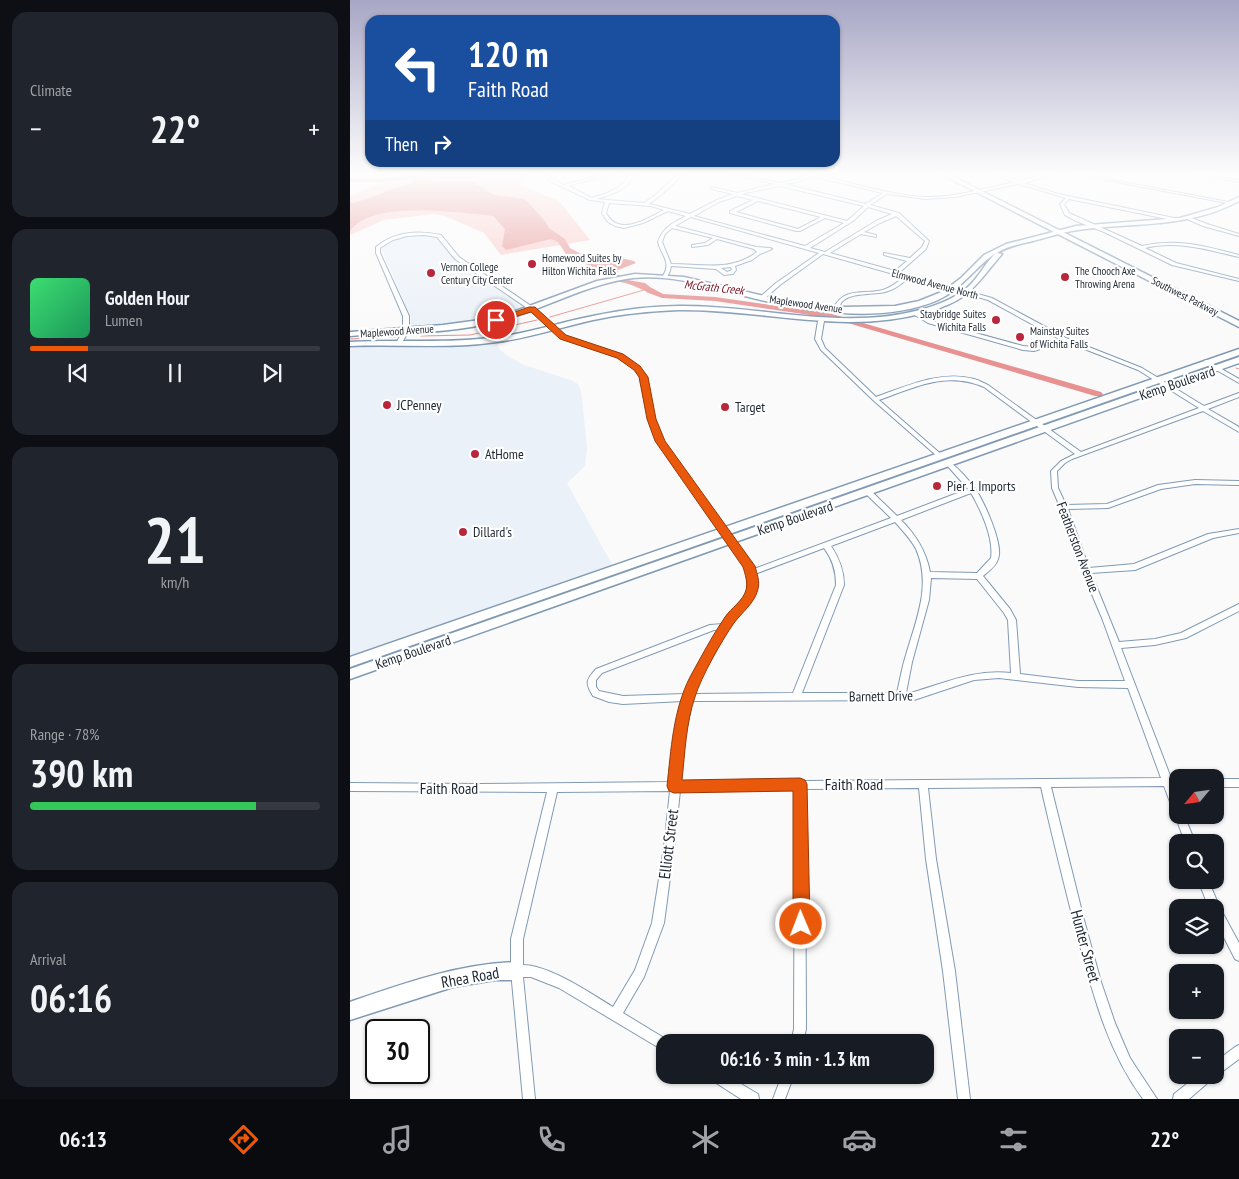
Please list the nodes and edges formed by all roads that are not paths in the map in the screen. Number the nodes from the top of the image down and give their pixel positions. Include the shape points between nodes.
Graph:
1 (609, 225) edge
2 (626, 225) edge
3 (723, 225) edge
4 (781, 225) edge
5 (807, 225) edge
6 (842, 225) edge
7 (874, 225) edge
8 (910, 225) edge
9 (1052, 225) edge
10 (1092, 225) edge
11 (1132, 225) edge
12 (1207, 225) edge
13 (671, 226) joint
14 (1096, 227) junction
15 (1063, 231) junction
16 (861, 233) junction
17 (1239, 234) edge
18 (874, 236) dead end
19 (716, 238) junction
20 (1013, 245) junction
21 (694, 246) dead end
22 (756, 248) junction
23 (806, 248) junction
24 (1141, 248) junction
25 (760, 253) junction
26 (825, 253) junction
27 (886, 254) dead end
28 (1239, 256) edge
29 (911, 260) junction
30 (670, 265) junction
31 (896, 273) junction
32 (665, 276) junction
33 (908, 276) junction
34 (1153, 277) junction
35 (1239, 280) edge
36 (953, 288) junction
37 (966, 292) junction
38 (762, 298) junction
39 (532, 309) junction
40 (836, 309) junction
41 (915, 313) junction
42 (1239, 318) edge
43 (821, 321) junction
44 (1239, 324) edge
45 (553, 328) junction
46 (406, 331) junction
47 (350, 334) edge
48 (1064, 339) junction
49 (399, 343) junction
50 (350, 344) edge
51 (1239, 352) edge
52 (1239, 360) edge
53 (1206, 362) junction
54 (1217, 369) junction
55 (1158, 379) junction
56 (1239, 381) edge
57 (1168, 386) junction
58 (1239, 395) edge
59 (875, 399) junction
60 (1206, 408) junction
61 (1036, 422) junction
62 (1046, 429) junction
63 (1239, 430) edge
64 (1080, 454) junction
65 (940, 456) junction
66 (948, 463) junction
67 (1239, 483) edge
68 (860, 484) junction
69 (973, 490) junction
70 (868, 492) junction
71 (1064, 507) junction
72 (895, 520) junction
73 (1239, 531) edge
74 (727, 536) junction
75 (826, 545) junction
76 (1086, 571) junction
77 (751, 573) junction
78 (928, 575) junction
79 (979, 576) junction
80 (1239, 606) edge
81 (726, 627) junction
82 (1117, 645) junction
83 (350, 662) edge
84 (350, 674) edge
85 (1016, 676) junction
86 (1130, 685) junction
87 (901, 696) junction
88 (688, 697) junction
89 (796, 697) junction
90 (1169, 775) edge
91 (1169, 782) edge
92 (1224, 783) edge
93 (1239, 783) edge
94 (800, 784) junction
95 (923, 784) junction
96 (1045, 784) junction
97 (674, 786) junction
98 (350, 787) edge
99 (553, 788) junction
100 (1224, 926) edge
101 (1239, 955) edge
102 (517, 971) junction
103 (350, 1011) edge
104 (615, 1014) junction
105 (799, 1034) edge
106 (656, 1039) edge
107 (1239, 1051) edge
108 (1224, 1063) edge
109 (729, 1084) edge
110 (785, 1084) edge
111 (1197, 1084) edge
112 (530, 1099) edge
113 (753, 1099) edge
114 (779, 1099) edge
115 (964, 1099) edge
116 (1151, 1099) edge
117 (1179, 1099) edge

1 - 2 street
3 - 23 street, Elmwood Avenue North
4 - 5 street via 798,230
6 - 23 street
7 - 16 street
8 - 29 street via 927,241
9 - 15 main road, Southwest Parkway
10 - 14 street
11 - 14 street, Maplewood Avenue
12 - 17 street
13 - 19 street
13 - 30 street via 660,242
14 - 15 street, Maplewood Avenue
14 - 24 street
15 - 20 street, Maplewood Avenue
15 - 34 main road, Southwest Parkway
16 - 18 street
16 - 26 street
19 - 21 street
19 - 22 street
20 - 36 street, Maplewood Avenue via 986,257
20 - 37 street, Maplewood Avenue via 992,260
22 - 25 street
22 - 25 street via 770,249
23 - 26 street, Elmwood Avenue North
24 - 28 street via 1173,242
24 - 35 street via 1187,268
25 - 30 street via 733,266 731,273 726,274 718,268 695,264
26 - 31 street, Elmwood Avenue North
26 - 38 street
27 - 29 street
29 - 31 street
30 - 32 street
31 - 33 street, Elmwood Avenue North
32 - 38 street, Maplewood Avenue via 692,279
32 - 39 street, Maplewood Avenue via 626,277 586,286
33 - 36 street, Elmwood Avenue North
33 - 40 street via 887,291 858,293 845,298
34 - 42 main road, Southwest Parkway
34 - 44 main road, Southwest Parkway
36 - 37 street, Elmwood Avenue North
36 - 40 street, Maplewood Avenue via 928,300 893,308
37 - 41 street, Maplewood Avenue via 942,305
37 - 48 street, Elmwood Avenue North via 996,302
38 - 40 street, Maplewood Avenue
39 - 45 street
39 - 46 street, Maplewood Avenue via 478,324
39 - 46 street via 458,258 442,237 406,235 383,243 378,250 406,316
41 - 43 street, Maplewood Avenue via 858,321
41 - 48 street via 930,322 1023,348 1034,349
43 - 45 street, Maplewood Avenue via 723,309 680,308 623,313
43 - 59 street via 818,339 821,346
45 - 49 street, Maplewood Avenue via 495,340
45 - 74 street via 563,337 620,356 637,368 643,377 660,441
46 - 47 street, Maplewood Avenue
46 - 49 street
48 - 55 street, Elmwood Avenue North
49 - 50 street, Maplewood Avenue
51 - 53 street, Kemp Boulevard
52 - 54 street, Kemp Boulevard
53 - 54 street
53 - 55 street, Kemp Boulevard
54 - 56 street
54 - 57 street, Kemp Boulevard
55 - 57 street, Elmwood Avenue North
55 - 61 street, Kemp Boulevard
57 - 60 street, Elmwood Avenue North
57 - 62 street, Kemp Boulevard
58 - 60 street, Featherston Avenue
59 - 61 street via 944,378 963,377 977,380
59 - 65 street
60 - 63 street, Elmwood Avenue North
60 - 64 street, Featherston Avenue
61 - 62 street
61 - 65 street, Kemp Boulevard
62 - 64 street
62 - 66 street, Kemp Boulevard
64 - 71 street, Featherston Avenue via 1062,462 1054,472 1055,488
65 - 66 street
65 - 68 street, Kemp Boulevard
66 - 69 street
66 - 70 street, Kemp Boulevard
67 - 71 street via 1195,482 1160,488 1108,506
68 - 70 street
68 - 74 street, Kemp Boulevard
69 - 72 street
69 - 79 street via 982,504 996,546 993,561
70 - 72 street
70 - 74 street, Kemp Boulevard
71 - 76 street, Featherston Avenue
72 - 75 street
72 - 78 street via 919,548
73 - 76 street via 1211,536 1135,567
74 - 77 street
74 - 83 street, Kemp Boulevard
74 - 84 street, Kemp Boulevard
75 - 77 street
75 - 89 street via 837,560 840,585
76 - 82 street, Featherston Avenue
77 - 81 street, Elliott Street via 752,590
78 - 79 street
78 - 87 street via 925,604
79 - 85 street via 1012,620
80 - 82 street via 1183,636
81 - 88 street, Elliott Street
81 - 88 street, Barnett Drive via 713,627 604,669 594,675 591,683 596,694 609,698
82 - 86 street, Featherston Avenue
85 - 86 street, Barnett Drive via 1078,684
85 - 87 street, Barnett Drive via 974,677 927,694
86 - 90 street, Featherston Avenue
87 - 89 street, Barnett Drive
88 - 89 street, Barnett Drive
88 - 97 street, Elliott Street
91 - 96 street, Faith Road
92 - 93 street
94 - 95 street, Faith Road
94 - 97 street, Faith Road
94 - 105 street
95 - 96 street, Faith Road
95 - 115 street
96 - 116 street, Hunter Street via 1108,1026 1123,1060
97 - 99 street, Faith Road
97 - 104 street, Elliott Street via 658,923 640,973
98 - 99 street, Faith Road
99 - 102 street via 517,940
100 - 101 street
102 - 103 street, Rhea Road via 492,970 466,975
102 - 104 street, Rhea Road via 531,971 563,984
102 - 112 street
104 - 106 street, Rhea Road
107 - 108 street
109 - 113 street
110 - 114 street
111 - 117 street

